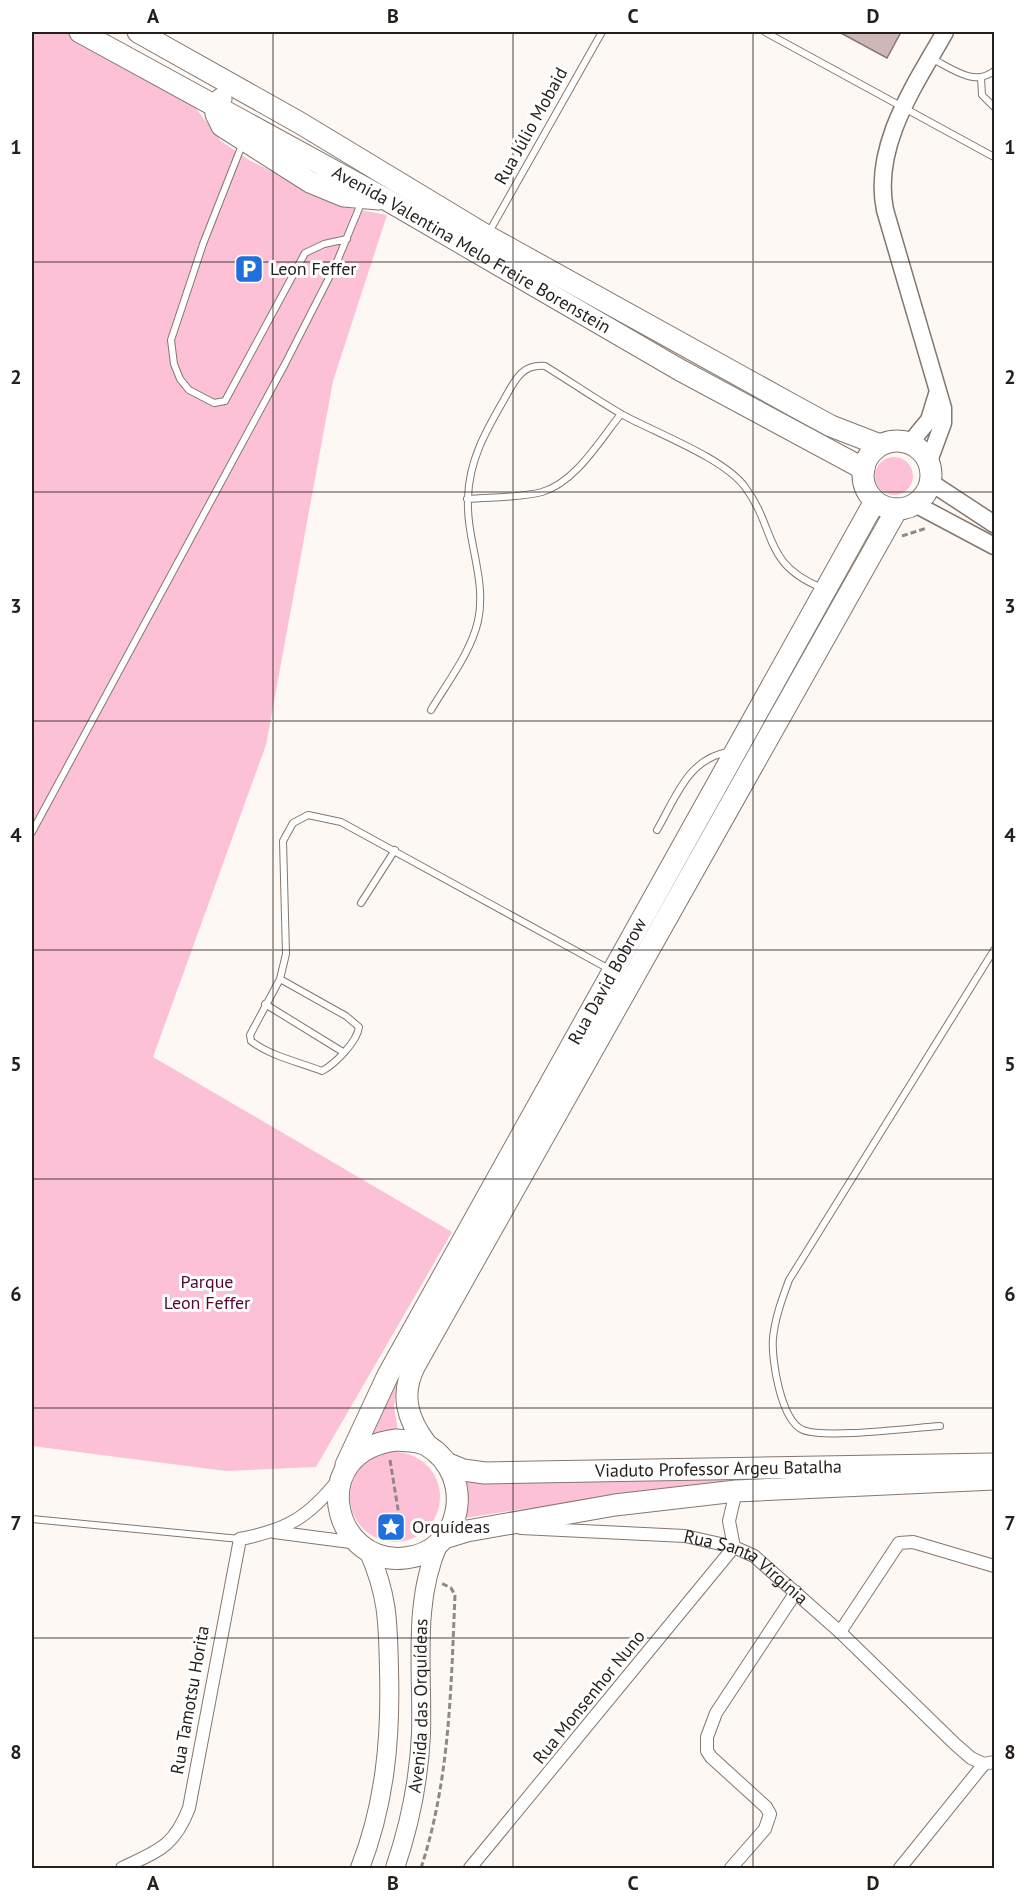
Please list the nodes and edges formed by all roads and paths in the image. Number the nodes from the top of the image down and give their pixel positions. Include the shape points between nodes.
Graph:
1 (80, 32) edge
2 (138, 32) edge
3 (602, 32) edge
4 (765, 32) edge
5 (945, 32) edge
6 (930, 58) junction
7 (994, 71) edge
8 (981, 78) junction
9 (253, 96) junction
10 (218, 106) junction
11 (904, 106) junction
12 (994, 107) edge
13 (244, 140) junction
14 (994, 157) edge
15 (363, 198) junction
16 (387, 200) junction
17 (487, 236) junction
18 (347, 239) junction
19 (937, 394) junction
20 (621, 414) junction
21 (910, 443) junction
22 (880, 446) junction
23 (929, 461) junction
24 (864, 469) junction
25 (930, 483) junction
26 (468, 500) junction
27 (875, 501) junction
28 (906, 506) junction
29 (994, 524) edge
30 (994, 546) edge
31 (826, 590) junction
32 (431, 710) dead end
33 (735, 752) junction
34 (657, 830) dead end
35 (32, 832) edge
36 (395, 850) junction
37 (361, 903) dead end
38 (994, 950) edge
39 (613, 971) junction
40 (280, 979) junction
41 (265, 1004) junction
42 (343, 1052) junction
43 (940, 1426) dead end
44 (426, 1444) junction
45 (446, 1463) junction
46 (994, 1464) edge
47 (343, 1471) junction
48 (962, 1472) junction
49 (994, 1479) edge
50 (736, 1491) junction
51 (32, 1519) edge
52 (503, 1526) junction
53 (273, 1532) junction
54 (240, 1539) junction
55 (442, 1541) junction
56 (363, 1546) junction
57 (734, 1547) junction
58 (994, 1566) edge
59 (796, 1592) junction
60 (840, 1632) junction
61 (989, 1763) edge
62 (398, 1865) edge
63 (122, 1869) edge
64 (360, 1869) edge
65 (470, 1869) edge
66 (731, 1869) edge
67 (900, 1869) edge

1 - 10 highway, Avenida Valentina Melo Freire Borenstein
2 - 9 highway, Avenida Valentina Melo Freire Borenstein
3 - 17 lane, Rua Júlio Mobaid
4 - 11 lane
5 - 6 main road
6 - 8 lane via 971,78
6 - 11 main road
7 - 8 lane
8 - 12 lane via 982,95
9 - 10 highway via 229,91 222,95
9 - 17 highway, Avenida Valentina Melo Freire Borenstein
10 - 13 highway via 218,121
10 - 16 highway, Avenida Valentina Melo Freire Borenstein
11 - 14 lane
11 - 19 main road via 885,162 882,196
13 - 15 highway via 310,182 344,196
13 - 18 lane via 171,340 174,364 189,390 214,403 225,401 305,253
15 - 16 highway
15 - 18 lane
16 - 24 highway, Avenida Valentina Melo Freire Borenstein via 680,370
17 - 22 highway, Avenida Valentina Melo Freire Borenstein via 795,407
18 - 35 lane via 241,448 121,662
19 - 21 main road via 929,420
19 - 23 main road via 943,405 943,423
20 - 26 lane via 582,462 560,482 542,492
20 - 26 lane via 545,366 525,368 479,442
20 - 31 lane via 722,466 744,486 782,562 801,579
21 - 22 highway via 896,441
21 - 23 highway
22 - 24 highway
23 - 25 highway
24 - 27 highway via 865,487
25 - 28 highway via 922,498
25 - 29 main road
26 - 32 lane via 479,578 478,621 473,638
27 - 28 highway
27 - 31 highway, Rua David Bobrow
28 - 30 main road
28 - 44 highway, Rua David Bobrow via 414,1365 406,1403
31 - 33 highway, Rua David Bobrow
33 - 34 lane via 708,757 693,769
33 - 39 highway, Rua David Bobrow
36 - 37 lane
36 - 39 lane
36 - 40 lane via 321,816 308,815 294,823 283,841 286,954
38 - 43 lane via 789,1280 773,1340 784,1406 796,1426 826,1433
39 - 47 highway, Rua David Bobrow via 388,1375
40 - 41 lane
40 - 42 lane via 356,1022 358,1033
41 - 42 lane
41 - 42 lane via 250,1035 256,1045 322,1071
44 - 45 highway, Rua David Bobrow
44 - 47 highway via 387,1441 363,1451
45 - 48 highway, Viaduto Professor Argeu Batalha via 485,1473
45 - 55 highway, Rua David Bobrow via 454,1476 458,1499 457,1515
46 - 48 highway, Viaduto Professor Argeu Batalha
47 - 53 street via 311,1510
47 - 56 highway, Rua David Bobrow via 342,1516
48 - 49 highway, Viaduto Professor Argeu Batalha
48 - 50 highway, Viaduto Professor Argeu Batalha
50 - 52 highway, Viaduto Professor Argeu Batalha via 615,1506
50 - 57 street via 729,1521
51 - 54 lane
52 - 55 highway, Rua Santa Virgínia
52 - 57 street, Rua Santa Virgínia via 685,1536
53 - 54 street
53 - 56 street
54 - 63 street, Rua Tamotsu Horita via 189,1808 180,1830 168,1844
55 - 56 highway via 406,1558 387,1557
55 - 62 main road, Avenida das Orquídeas via 424,1591 421,1735
56 - 64 main road, Avenida das Orquídeas via 388,1614 389,1728 381,1802
57 - 59 street, Rua Santa Virgínia via 754,1557
57 - 65 street, Rua Monsenhor Nuno
58 - 60 street via 913,1542 898,1543
59 - 60 street, Rua Santa Virgínia
59 - 66 street via 716,1713 707,1737 711,1757 770,1814 765,1829
60 - 61 street, Rua Santa Virgínia via 955,1744 971,1758
61 - 67 street

